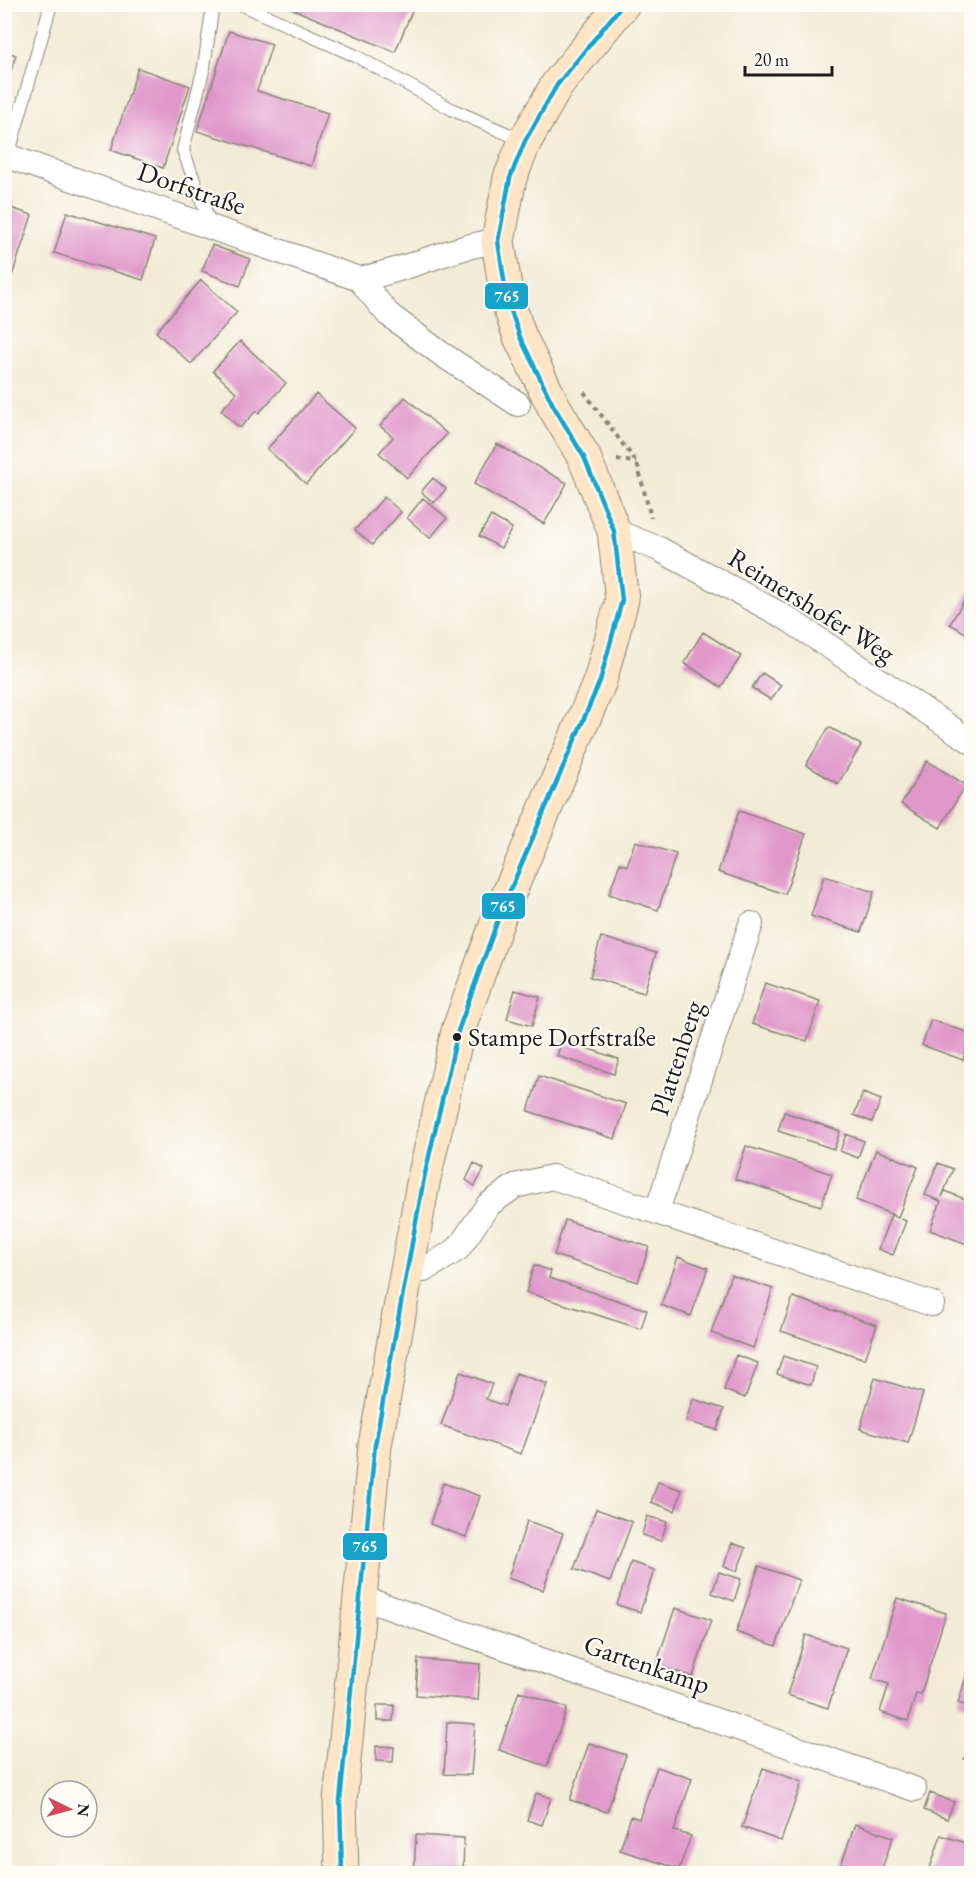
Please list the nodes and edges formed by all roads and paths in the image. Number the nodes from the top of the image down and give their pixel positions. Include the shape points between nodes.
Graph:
1 (51, 4) edge
2 (213, 4) edge
3 (240, 4) edge
4 (623, 4) edge
5 (525, 141) junction
6 (6, 155) edge
7 (211, 226) junction
8 (498, 241) junction
9 (359, 279) junction
10 (518, 404) dead end
11 (614, 531) junction
12 (972, 742) edge
13 (752, 924) dead end
14 (657, 1211) junction
15 (407, 1267) junction
16 (932, 1304) dead end
17 (359, 1597) junction
18 (914, 1789) dead end
19 (342, 1874) edge

1 - 6 lane
2 - 7 lane via 204,67 183,150
3 - 5 lane via 356,56 453,110
4 - 5 main road via 558,85
5 - 8 main road via 510,178
6 - 7 street, Dorfstraße
7 - 9 street, Dorfstraße
8 - 9 street via 458,247
8 - 11 main road via 507,298 520,337 584,457
9 - 10 street via 388,314
11 - 12 street, Reimershofer Weg via 659,549 785,617
11 - 15 main road via 621,600 600,681 500,914 458,1031
13 - 14 street, Plattenberg
14 - 15 street via 552,1177 515,1186 488,1205 458,1249 424,1270
14 - 16 street
15 - 17 main road via 375,1445
17 - 18 street, Gartenkamp
17 - 19 main road via 340,1801

